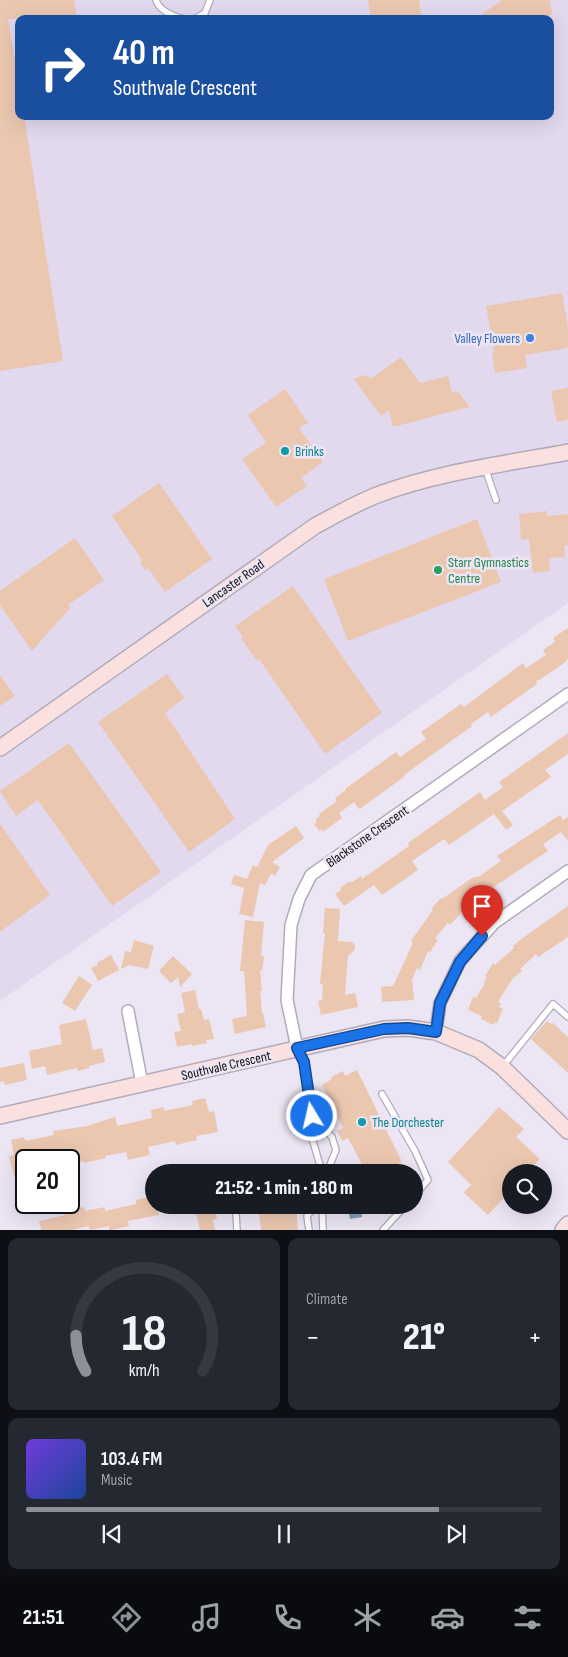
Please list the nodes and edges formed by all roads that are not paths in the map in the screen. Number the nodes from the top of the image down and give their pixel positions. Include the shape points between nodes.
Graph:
1 (156, 0) edge
2 (210, 0) edge
3 (171, 15) edge
4 (201, 15) edge
5 (568, 452) edge
6 (568, 460) edge
7 (488, 467) junction
8 (496, 500) dead end
9 (568, 694) edge
10 (0, 748) edge
11 (568, 871) edge
12 (128, 1011) dead end
13 (568, 1017) edge
14 (436, 1032) junction
15 (297, 1048) junction
16 (502, 1067) junction
17 (142, 1084) junction
18 (382, 1094) dead end
19 (0, 1116) edge
20 (312, 1116) junction
21 (568, 1131) edge
22 (320, 1164) edge
23 (330, 1164) edge
24 (421, 1164) edge
25 (423, 1169) edge
26 (423, 1186) edge
27 (236, 1214) dead end
28 (309, 1214) edge
29 (322, 1214) edge
30 (398, 1214) edge
31 (568, 1224) edge
32 (237, 1230) edge
33 (309, 1230) edge
34 (323, 1230) edge
35 (384, 1230) edge
36 (563, 1230) edge

1 - 3 lane via 157,5
2 - 4 lane
5 - 7 street, Lancaster Road
6 - 7 street, Lancaster Road
7 - 8 lane
7 - 10 street, Lancaster Road via 394,489 360,502 315,526
9 - 15 street, Blackstone Crescent via 311,875 291,925 288,1000
11 - 14 street via 494,923 460,962 440,1003
12 - 17 street
13 - 16 lane via 553,1004
14 - 15 street, Southvale Crescent via 384,1029
14 - 16 street, Southvale Crescent via 479,1050
15 - 17 street, Southvale Crescent
15 - 20 lane via 304,1062
16 - 21 street, Southvale Crescent
17 - 19 street, Southvale Crescent
18 - 24 lane
20 - 22 lane via 312,1138
20 - 23 lane via 332,1137 336,1150
25 - 26 lane via 428,1180
27 - 32 lane
28 - 33 lane
29 - 34 lane
30 - 35 lane
31 - 36 street

